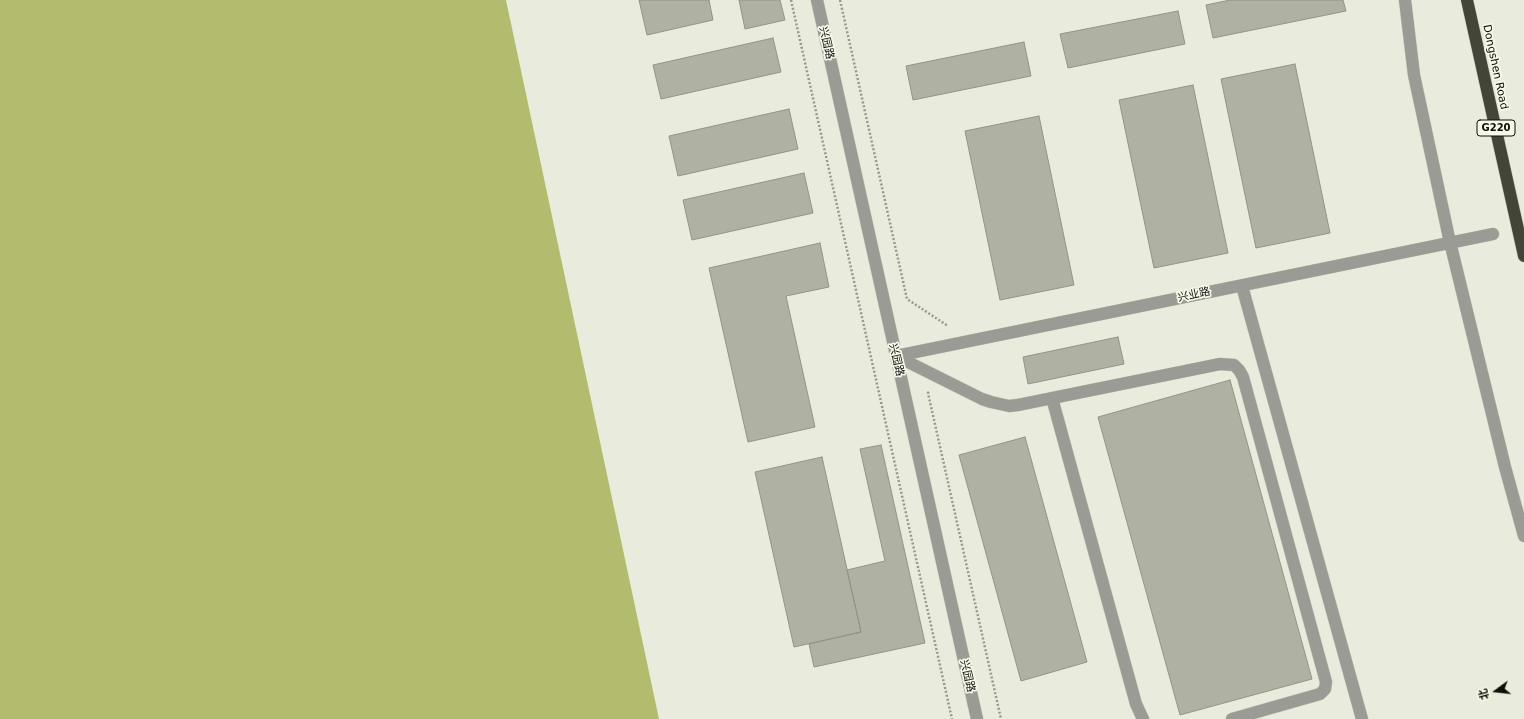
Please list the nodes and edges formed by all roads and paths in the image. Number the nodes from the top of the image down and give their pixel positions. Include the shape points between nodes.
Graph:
1 (791, 0) edge
2 (817, 0) edge
3 (840, 0) edge
4 (1405, 0) edge
5 (1467, 0) edge
6 (1493, 234) dead end
7 (1524, 256) edge
8 (1242, 286) junction
9 (954, 325) dead end
10 (896, 356) junction
11 (928, 393) dead end
12 (1052, 398) junction
13 (1524, 536) edge
14 (952, 719) edge
15 (977, 719) edge
16 (1001, 719) edge
17 (1143, 719) edge
18 (1232, 719) edge
19 (1362, 719) edge

1 - 14 path
2 - 10 street, 兴园路
3 - 9 path via 907,299 947,326
4 - 13 street via 1414,75 1449,238
5 - 7 highway, Dongshen Road / G220
6 - 8 street, 兴业路
8 - 10 street, 兴业路
8 - 19 street
10 - 12 street via 991,402 1008,406
10 - 15 street, 兴园路
11 - 16 path
12 - 17 street via 1136,704
12 - 18 street via 1220,364 1234,365 1243,377 1326,682 1320,694

